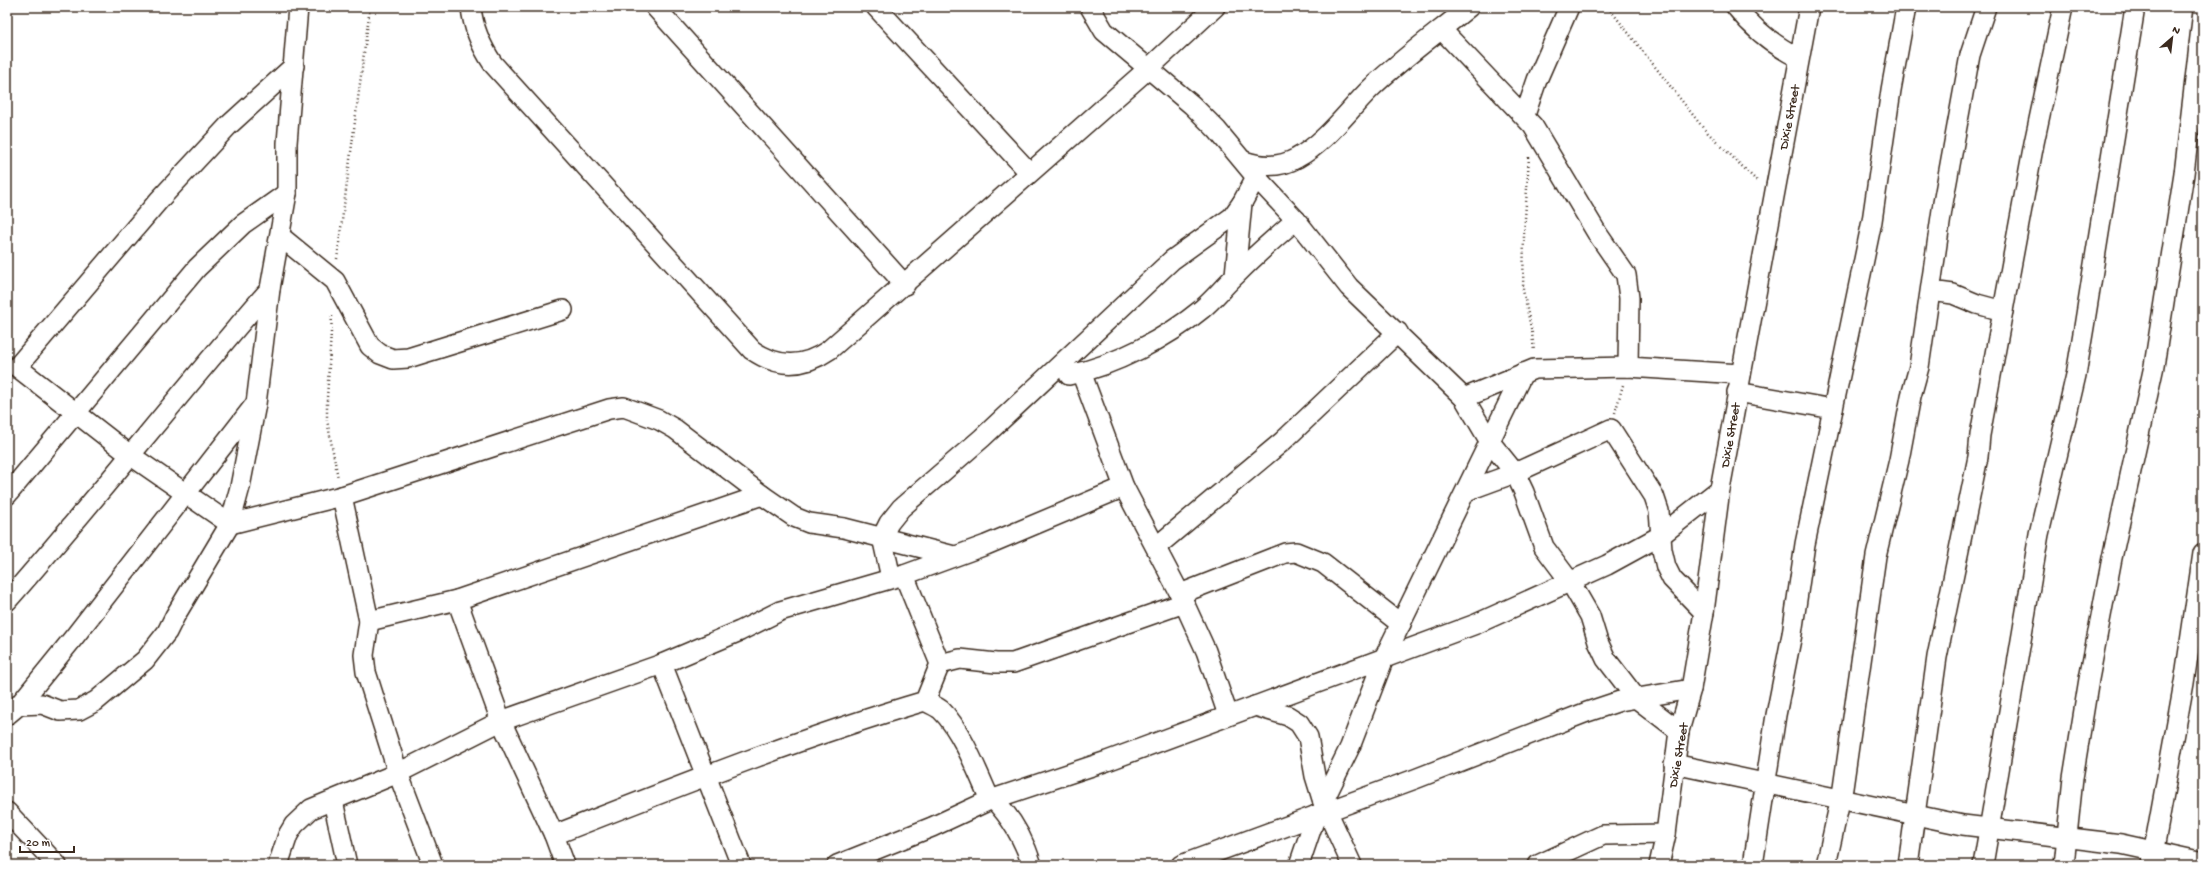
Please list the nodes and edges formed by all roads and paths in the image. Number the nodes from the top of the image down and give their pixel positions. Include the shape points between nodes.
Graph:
1 (298, 7) edge
2 (370, 7) edge
3 (471, 7) edge
4 (654, 7) edge
5 (876, 7) edge
6 (1090, 7) edge
7 (1215, 7) edge
8 (1469, 7) edge
9 (1568, 7) edge
10 (1608, 7) edge
11 (1736, 7) edge
12 (1809, 7) edge
13 (1906, 7) edge
14 (1986, 7) edge
15 (2063, 7) edge
16 (2135, 7) edge
17 (2203, 11) edge
18 (1442, 30) junction
19 (1799, 58) junction
20 (294, 66) junction
21 (1148, 69) junction
22 (1525, 115) junction
23 (1530, 153) dead end
24 (1244, 161) junction
25 (1030, 172) junction
26 (1256, 177) junction
27 (287, 192) junction
28 (1773, 196) junction
29 (1242, 203) junction
30 (1296, 220) junction
31 (280, 236) junction
32 (1235, 275) junction
33 (335, 281) junction
34 (905, 285) junction
35 (270, 289) junction
36 (1931, 291) junction
37 (332, 310) dead end
38 (563, 310) dead end
39 (2003, 311) junction
40 (1398, 332) junction
41 (1628, 367) junction
42 (1529, 371) junction
43 (1081, 372) junction
44 (1045, 379) junction
45 (1739, 383) junction
46 (1464, 398) junction
47 (256, 404) junction
48 (1833, 409) junction
49 (76, 413) junction
50 (1611, 429) junction
51 (1490, 442) junction
52 (130, 455) junction
53 (1516, 473) junction
54 (1124, 487) junction
55 (1720, 489) junction
56 (1466, 491) junction
57 (185, 494) junction
58 (7, 495) edge
59 (342, 496) junction
60 (762, 496) junction
61 (230, 524) junction
62 (1660, 536) junction
63 (882, 537) junction
64 (1156, 547) junction
65 (2203, 553) edge
66 (954, 556) junction
67 (898, 577) junction
68 (1571, 583) junction
69 (1182, 598) junction
70 (457, 600) junction
71 (7, 601) edge
72 (1704, 612) junction
73 (369, 621) junction
74 (1401, 624) junction
75 (1384, 658) junction
76 (662, 664) junction
77 (940, 664) junction
78 (1691, 689) junction
79 (1636, 698) junction
80 (924, 701) junction
81 (1255, 706) junction
82 (13, 710) edge
83 (1228, 715) junction
84 (501, 721) junction
85 (1679, 731) junction
86 (1674, 764) junction
87 (398, 773) junction
88 (705, 776) junction
89 (1766, 785) junction
90 (992, 800) junction
91 (1841, 800) junction
92 (333, 801) junction
93 (1321, 809) junction
94 (7, 812) edge
95 (1916, 815) junction
96 (1988, 829) junction
97 (1666, 834) junction
98 (554, 835) junction
99 (2068, 838) junction
100 (2153, 858) edge
101 (2203, 862) edge
102 (57, 865) edge
103 (278, 865) edge
104 (347, 865) edge
105 (433, 865) edge
106 (565, 865) edge
107 (741, 865) edge
108 (837, 865) edge
109 (1032, 865) edge
110 (1181, 865) edge
111 (1299, 865) edge
112 (1352, 865) edge
113 (1538, 865) edge
114 (1660, 865) edge
115 (1753, 865) edge
116 (1826, 865) edge
117 (1908, 865) edge
118 (1983, 865) edge
119 (2064, 865) edge

1 - 20 street
2 - 33 path
3 - 34 street via 479,41 493,64 752,350 764,358 790,365 818,358
4 - 34 street
5 - 25 street
6 - 21 street via 1104,31
7 - 21 street
8 - 18 street
9 - 22 street
10 - 28 path via 1704,130
11 - 19 street via 1777,47
12 - 19 street, Dixie Street
13 - 48 street via 1877,192
14 - 36 street via 1970,55 1943,203
15 - 39 street via 2034,143
16 - 96 street via 2083,334 2039,534
17 - 99 street via 2184,174 2154,366 2112,558 2089,679 2073,778
18 - 22 street
18 - 24 street via 1371,88 1324,137 1296,158 1273,166 1259,166
19 - 28 street, Dixie Street
20 - 27 street via 287,143
20 - 49 street via 229,125 160,199 17,367
21 - 24 street via 1192,105
21 - 25 street
22 - 41 street via 1597,233 1626,275 1630,298
23 - 42 path via 1523,290 1532,333
24 - 26 street
25 - 34 street
26 - 29 street
26 - 30 street
27 - 31 street
27 - 49 street via 244,224 197,268
28 - 45 street, Dixie Street
29 - 32 street
29 - 44 street via 1232,217 1172,260
30 - 32 street
30 - 40 street via 1349,287
31 - 33 street
31 - 35 street
32 - 43 street via 1203,309 1159,338 1127,355
33 - 38 street via 370,346 380,354 393,359 408,358
35 - 47 street
35 - 52 street
36 - 39 street via 1953,294
36 - 91 street via 1899,460 1876,556
37 - 59 path via 327,420
39 - 95 street via 1938,657
40 - 46 street
40 - 64 street via 1283,440
41 - 42 street
41 - 45 street
41 - 50 path
42 - 46 street
42 - 51 street
43 - 44 street
43 - 54 street
44 - 63 street via 982,438 919,490 889,523
45 - 48 street
45 - 55 street, Dixie Street
46 - 51 street
47 - 57 street
47 - 61 street
48 - 89 street via 1805,544
49 - 52 street
49 - 58 street
50 - 53 street
50 - 62 street via 1654,496 1659,511
51 - 53 street
51 - 56 street
52 - 57 street
52 - 71 street
53 - 56 street
53 - 68 street via 1544,547
54 - 64 street
54 - 66 street via 1022,531
55 - 62 street
55 - 72 street, Dixie Street
56 - 74 street
57 - 61 street
57 - 82 street
59 - 60 street via 609,409 624,407 675,429
59 - 61 street
59 - 73 street
60 - 63 street via 808,523
60 - 70 street
61 - 82 street via 167,632 145,660 96,701 79,710 60,710 42,704
62 - 68 street
62 - 72 street via 1666,567 1672,579
63 - 66 street
63 - 67 street
64 - 69 street
65 - 100 street via 2184,683
66 - 67 street
67 - 76 street via 780,611
67 - 77 street
68 - 75 street via 1476,624
68 - 79 street via 1590,616 1606,659
69 - 74 street via 1284,553 1296,552 1322,563
69 - 77 street via 1013,663 960,659
69 - 83 street via 1206,651
70 - 73 street
70 - 84 street
72 - 78 street, Dixie Street
73 - 87 street via 364,655 366,672
74 - 75 street
75 - 81 street
75 - 93 street via 1350,747
76 - 84 street
76 - 88 street
77 - 80 street
78 - 79 street
78 - 85 street, Dixie Street
79 - 85 street
79 - 93 street via 1587,712 1415,779
80 - 88 street
80 - 90 street via 940,710 947,718 972,758
81 - 83 street
81 - 93 street via 1288,716 1299,723 1308,737
83 - 90 street via 1107,761
84 - 87 street
84 - 98 street
85 - 86 street, Dixie Street
86 - 89 street
86 - 97 street, Dixie Street
87 - 92 street
87 - 105 street
88 - 98 street
88 - 107 street
89 - 91 street
89 - 115 street
90 - 108 street
90 - 109 street via 1002,808 1020,835
91 - 95 street
91 - 116 street
92 - 103 street via 311,809 294,825
92 - 104 street
93 - 110 street
93 - 111 street
93 - 112 street
94 - 102 street
95 - 96 street
95 - 117 street
96 - 99 street
96 - 118 street
97 - 113 street via 1604,835
97 - 114 street, Dixie Street
98 - 106 street
99 - 100 street via 2121,844
99 - 119 street
100 - 101 street

